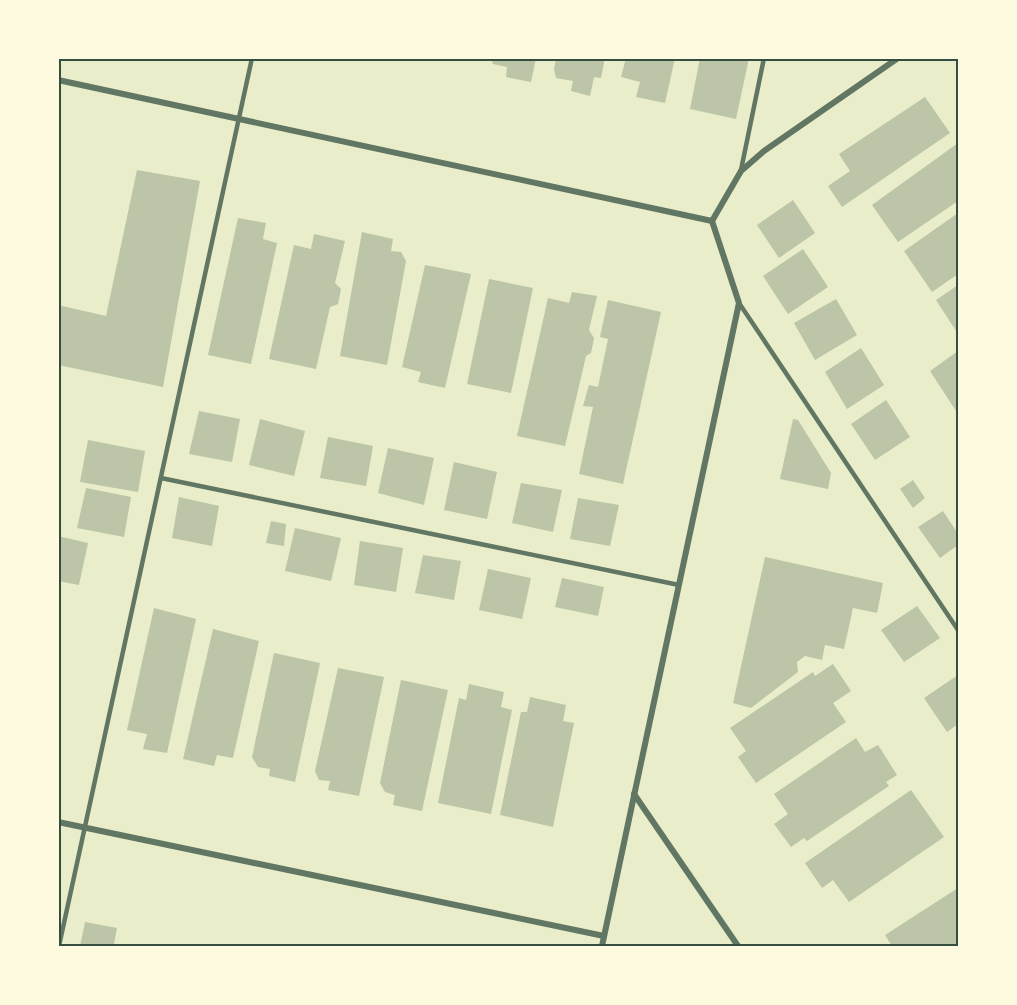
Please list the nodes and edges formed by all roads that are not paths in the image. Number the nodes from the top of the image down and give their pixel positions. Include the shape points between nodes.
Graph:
1 (252, 58) edge
2 (764, 58) edge
3 (898, 58) edge
4 (58, 80) edge
5 (239, 119) junction
6 (741, 171) junction
7 (712, 221) junction
8 (739, 303) junction
9 (161, 478) junction
10 (679, 585) junction
11 (958, 630) edge
12 (634, 794) junction
13 (58, 822) edge
14 (85, 828) junction
15 (604, 936) junction
16 (60, 946) edge
17 (602, 946) edge
18 (738, 946) edge

1 - 5 lane
2 - 6 lane
3 - 6 street
4 - 5 street
5 - 7 street
5 - 9 lane
6 - 7 street
7 - 8 street
8 - 10 street
8 - 11 lane
9 - 10 lane
9 - 14 lane
10 - 12 street
12 - 15 street
12 - 18 street
13 - 14 street
14 - 15 street
14 - 16 lane
15 - 17 street

